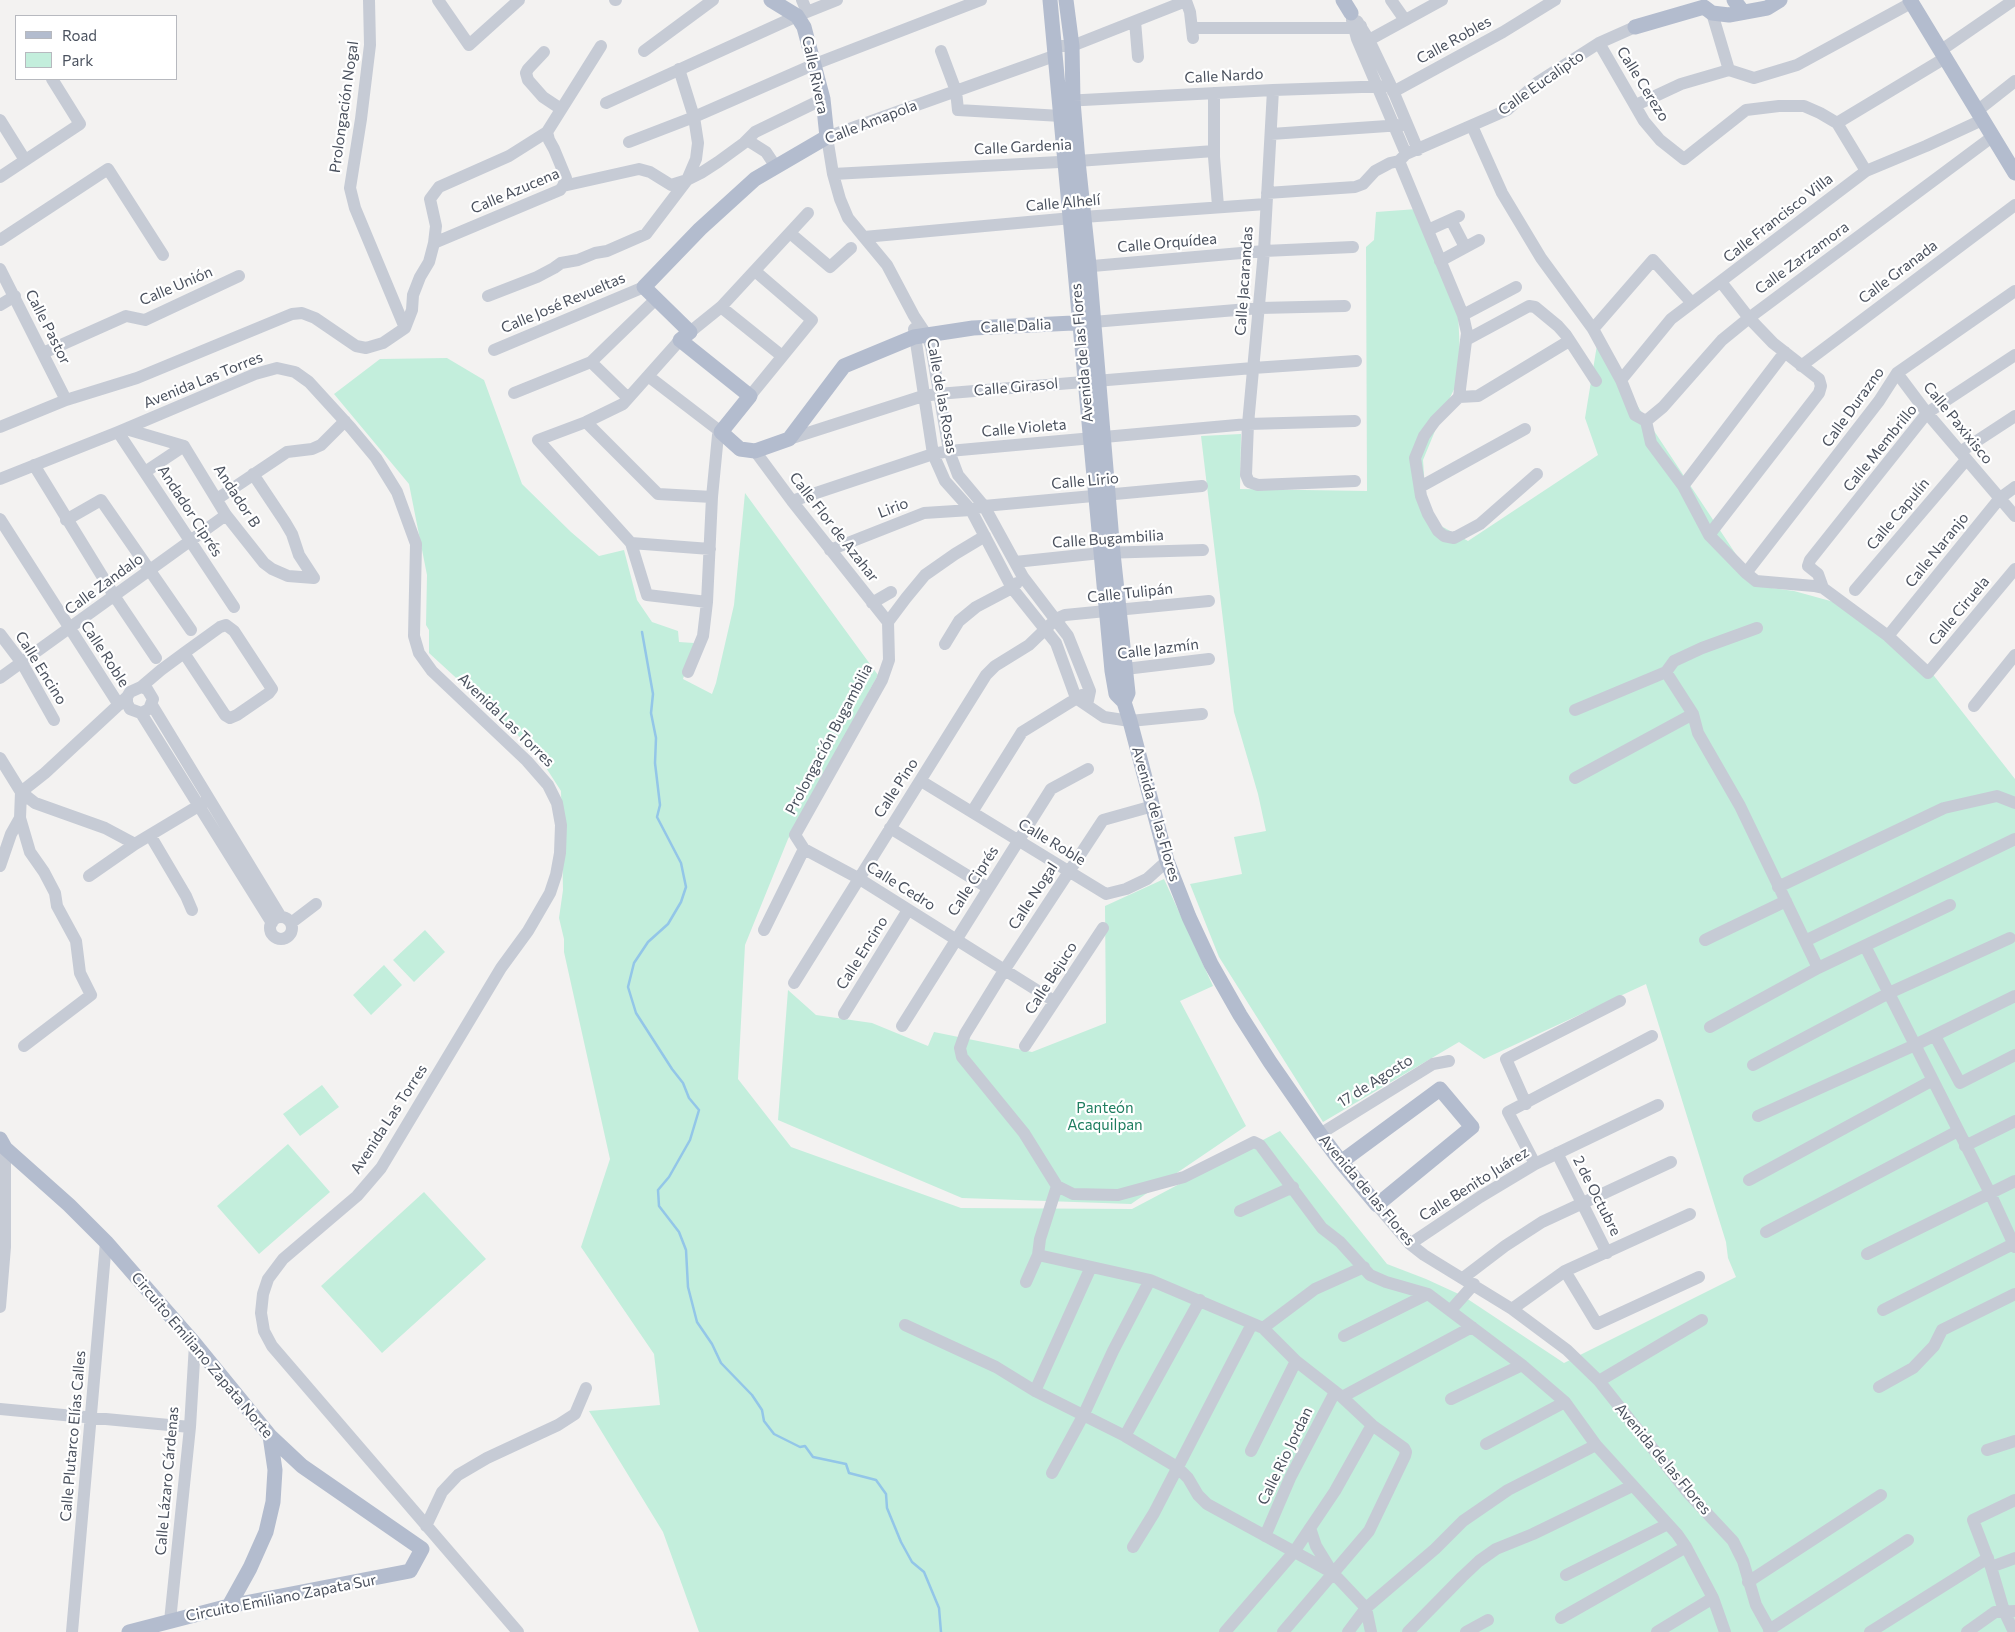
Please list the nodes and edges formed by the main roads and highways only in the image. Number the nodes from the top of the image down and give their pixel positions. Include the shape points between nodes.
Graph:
1 (771, 0) edge
2 (1050, 0) edge
3 (1066, 0) edge
4 (1780, 0) edge
5 (1910, 2) edge
6 (1738, 6) edge
7 (802, 9) edge
8 (1635, 27) road end
9 (1065, 106) junction
10 (826, 137) joint
11 (2015, 172) edge
12 (1087, 322) junction
13 (1091, 381) junction
14 (789, 439) joint
15 (755, 451) joint
16 (1101, 495) junction
17 (2, 1143) edge
18 (1341, 1162) junction
19 (270, 1436) junction
20 (422, 1549) joint
21 (229, 1606) junction
22 (170, 1626) edge
23 (128, 1632) edge

1 - 7 main road, Calle Rivera
2 - 9 main road, Avenida de las Flores via 1054,51
3 - 9 main road, Avenida de las Flores via 1072,46
4 - 6 main road, Calle Eucalipto via 1767,8
5 - 11 main road
6 - 8 main road, Calle Eucalipto via 1729,15 1712,13 1704,7
7 - 10 main road, Calle Rivera via 823,99
9 - 12 main road, Avenida de las Flores
10 - 15 main road, Calle Amapola via 755,179 700,229 644,287 685,336 750,396 721,432 740,449
12 - 13 main road, Avenida de las Flores
12 - 14 main road, Calle Dalia via 973,328 920,336 844,366
13 - 16 main road, Avenida de las Flores via 1089,439
13 - 16 main road, Avenida de las Flores via 1105,438
14 - 15 main road, Calle Girasol
16 - 18 main road, Avenida de las Flores via 1119,670 1128,693 1124,702 1167,862 1211,964 1270,1062
17 - 19 main road, Circuito Emiliano Zapata Norte via 106,1242
18 - 18 main road, Avenida de las Flores via 1440,1089 1472,1127 1377,1205
19 - 20 main road, Circuito Emiliano Zapata Norte via 302,1466
19 - 21 main road via 275,1470 273,1502 266,1532
20 - 21 main road, Circuito Emiliano Zapata Sur via 410,1571
21 - 22 main road, Circuito Emiliano Zapata Sur
22 - 23 main road, Circuito Emiliano Zapata Sur

